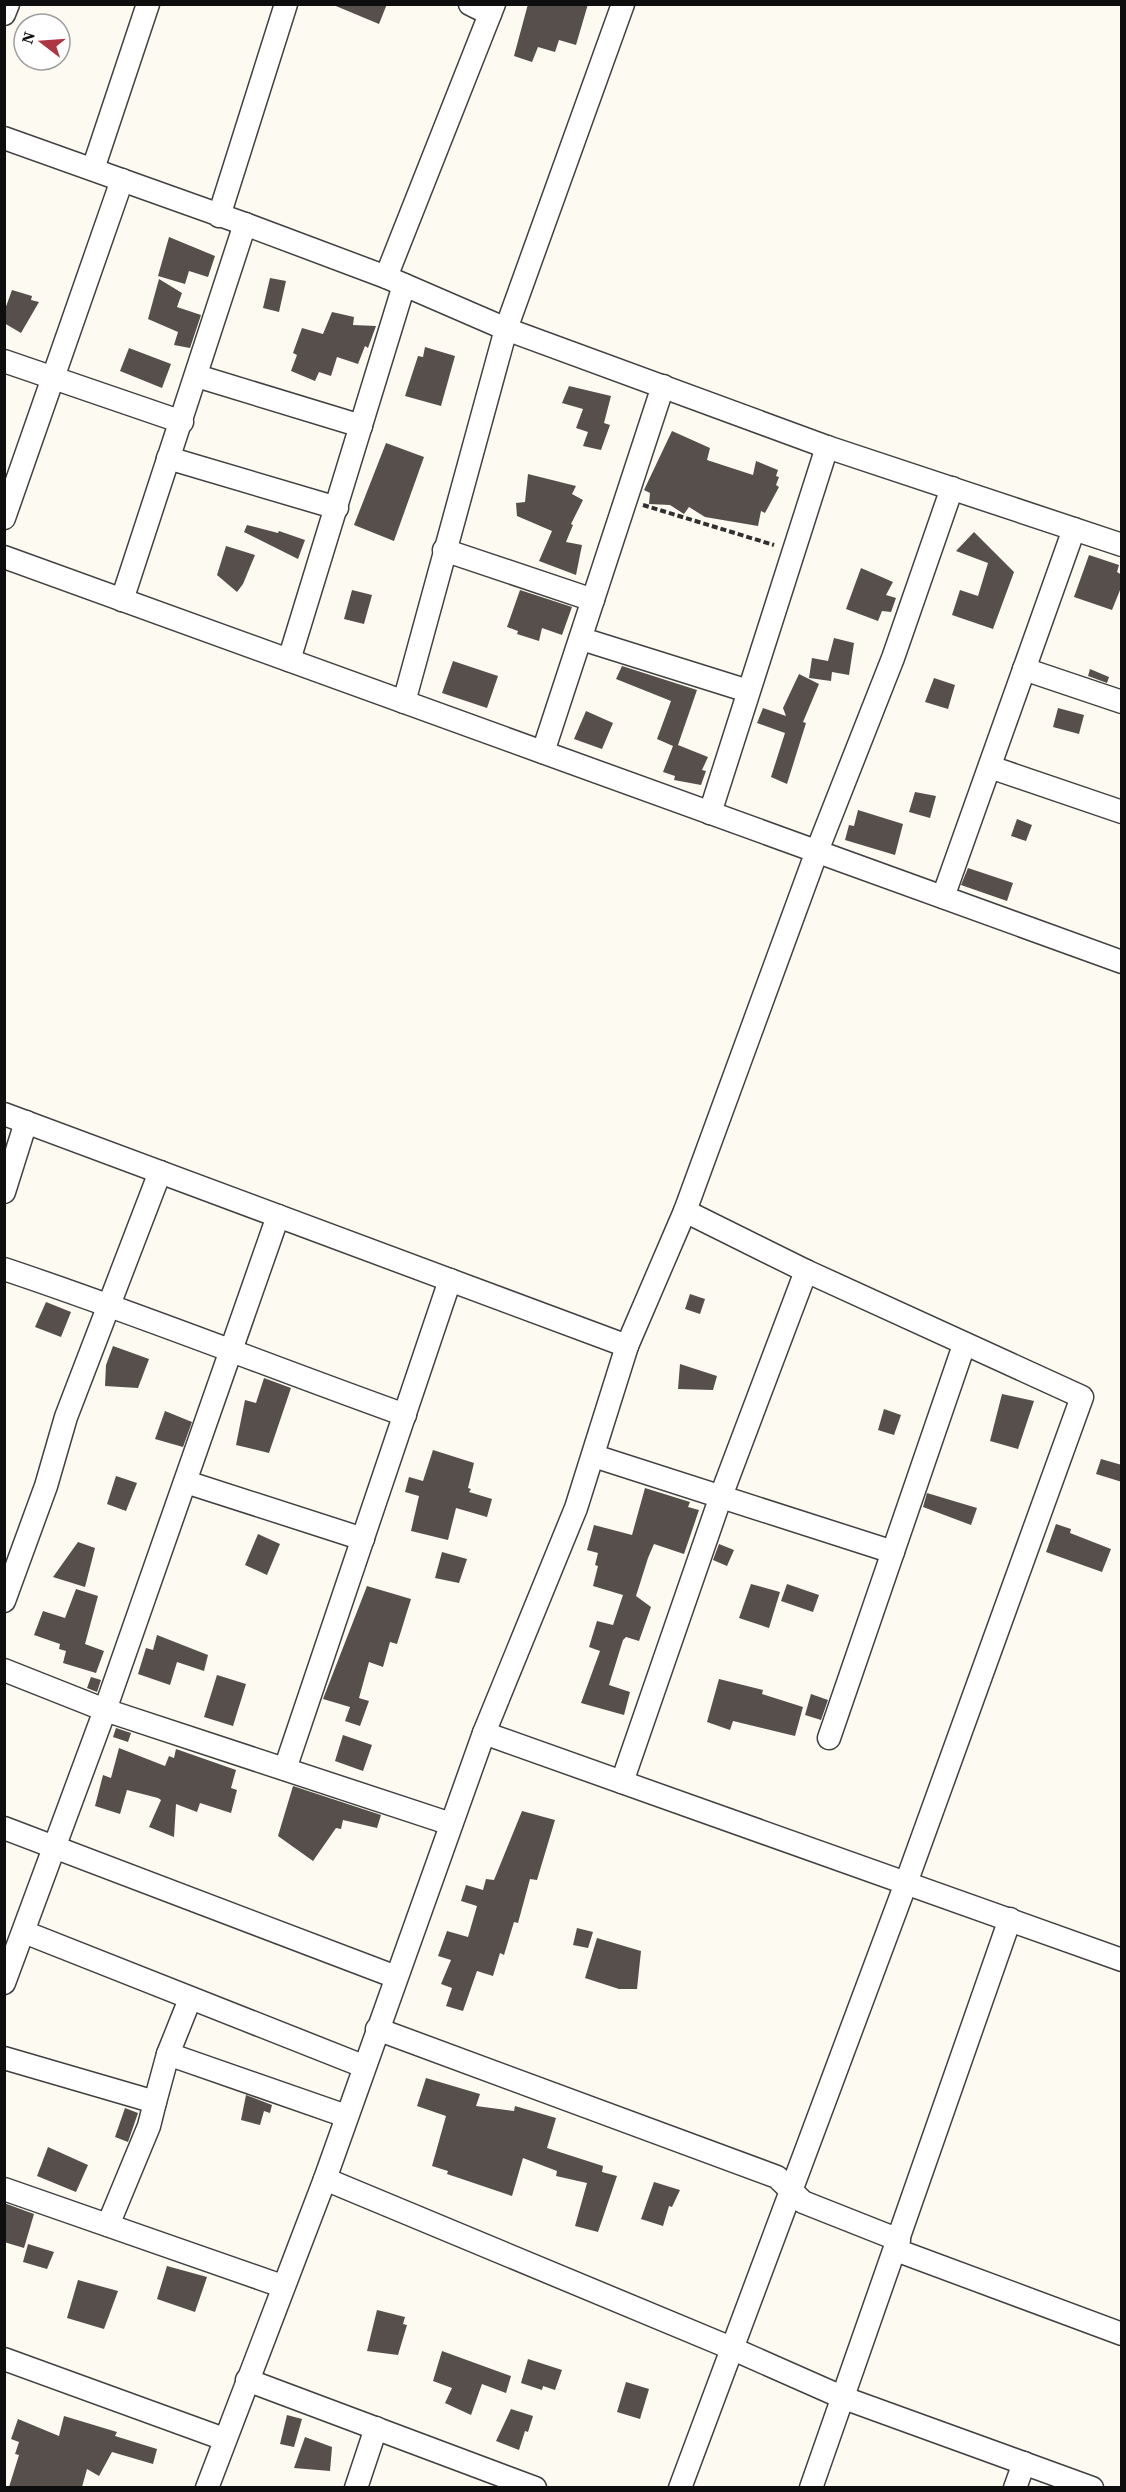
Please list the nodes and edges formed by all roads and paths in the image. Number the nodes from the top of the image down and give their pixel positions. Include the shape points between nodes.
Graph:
1 (8, 4) edge
2 (148, 4) edge
3 (286, 4) edge
4 (470, 4) edge
5 (622, 4) edge
6 (492, 9) edge
7 (4, 14) edge
8 (4, 138) edge
9 (93, 169) junction
10 (123, 180) junction
11 (219, 216) junction
12 (245, 224) junction
13 (395, 281) junction
14 (506, 329) junction
15 (4, 361) edge
16 (197, 376) junction
17 (54, 378) junction
18 (663, 386) junction
19 (182, 422) junction
20 (361, 426) junction
21 (827, 447) junction
22 (168, 458) junction
23 (952, 488) junction
24 (625, 500) junction
25 (337, 508) junction
26 (4, 518) edge
27 (1074, 529) junction
28 (1122, 545) edge
29 (444, 550) junction
30 (794, 551) junction
31 (4, 557) edge
32 (122, 600) junction
33 (593, 600) junction
34 (582, 639) junction
35 (289, 660) junction
36 (1024, 669) junction
37 (748, 691) junction
38 (404, 702) junction
39 (1122, 702) edge
40 (543, 752) junction
41 (990, 767) junction
42 (1122, 812) edge
43 (710, 813) junction
44 (817, 851) junction
45 (943, 897) junction
46 (1121, 959) edge
47 (4, 1114) edge
48 (26, 1122) junction
49 (160, 1172) junction
50 (4, 1192) edge
51 (685, 1211) junction
52 (278, 1216) junction
53 (4, 1269) edge
54 (806, 1271) junction
55 (450, 1280) junction
56 (108, 1304) junction
57 (964, 1345) junction
58 (627, 1346) junction
59 (231, 1353) junction
60 (405, 1415) junction
61 (594, 1456) junction
62 (186, 1482) junction
63 (722, 1496) junction
64 (363, 1539) junction
65 (893, 1552) junction
66 (4, 1601) edge
67 (4, 1670) edge
68 (105, 1710) junction
69 (484, 1733) junction
70 (829, 1738) dead end
71 (285, 1770) junction
72 (622, 1782) junction
73 (451, 1824) junction
74 (4, 1828) edge
75 (56, 1848) junction
76 (906, 1883) junction
77 (1010, 1920) junction
78 (24, 1932) junction
79 (1122, 1960) edge
80 (396, 1977) junction
81 (4, 1983) edge
82 (189, 1999) junction
83 (377, 2029) junction
84 (168, 2054) junction
85 (4, 2058) edge
86 (363, 2066) junction
87 (155, 2102) junction
88 (346, 2116) junction
89 (325, 2179) junction
90 (4, 2189) edge
91 (790, 2192) junction
92 (108, 2225) junction
93 (897, 2245) junction
94 (282, 2286) junction
95 (1122, 2334) edge
96 (731, 2348) junction
97 (4, 2359) edge
98 (246, 2380) junction
99 (844, 2398) junction
100 (376, 2428) junction
101 (224, 2439) junction
102 (1024, 2463) junction
103 (207, 2487) edge
104 (356, 2487) edge
105 (535, 2487) edge
106 (680, 2487) edge
107 (812, 2487) edge
108 (1015, 2487) edge
109 (1092, 2487) edge

1 - 7 street
2 - 9 street
3 - 11 street
4 - 6 street
5 - 14 street
6 - 13 street
8 - 9 street
9 - 10 street
10 - 11 street
10 - 17 street
11 - 12 street
12 - 13 street
12 - 16 street
13 - 14 street
13 - 20 street
14 - 18 street
14 - 29 street
15 - 17 street
16 - 19 street
16 - 20 street
17 - 19 street
17 - 26 street
18 - 21 street
18 - 24 street
19 - 22 street
20 - 25 street
21 - 23 street
21 - 30 street
22 - 25 street
22 - 32 street
23 - 27 street
23 - 44 street via 892,658
24 - 30 path
24 - 33 street
25 - 35 street
27 - 28 street
27 - 36 street
29 - 33 street
29 - 38 street
30 - 37 street
31 - 32 street
32 - 35 street
33 - 34 street
34 - 37 street
34 - 40 street
35 - 38 street
36 - 39 street
36 - 41 street
37 - 43 street
38 - 40 street
40 - 43 street
41 - 42 street
41 - 45 street
43 - 44 street
44 - 45 street
44 - 51 street
45 - 46 street
47 - 48 street
48 - 49 street
48 - 50 street
49 - 52 street
49 - 56 street
51 - 54 street
51 - 58 street
52 - 55 street
52 - 59 street
53 - 56 street
54 - 57 street
54 - 63 street
55 - 58 street
55 - 60 street
56 - 59 street
56 - 66 street
57 - 65 street
57 - 76 street via 1082,1397
58 - 61 street
59 - 60 street
59 - 62 street
60 - 64 street
61 - 63 street
61 - 69 street
62 - 64 street
62 - 68 street
63 - 65 street
63 - 72 street
64 - 71 street
65 - 70 street
67 - 68 street
68 - 71 street
68 - 75 street
69 - 72 street
69 - 73 street
71 - 73 street
72 - 76 street
73 - 80 street
74 - 75 street
75 - 78 street
75 - 80 street
76 - 77 street
76 - 91 street
77 - 79 street
77 - 93 street
78 - 81 street
78 - 82 street
80 - 83 street
82 - 84 street
82 - 86 street
83 - 86 street
83 - 91 street via 777,2176
84 - 87 street
84 - 88 street
85 - 87 street
86 - 88 street
87 - 92 street
88 - 89 street
89 - 94 street
89 - 96 street
90 - 92 street
91 - 93 street via 803,2202
91 - 96 street
92 - 94 street
93 - 95 street
93 - 99 street
94 - 98 street
96 - 99 street
96 - 106 street
97 - 101 street
98 - 100 street
98 - 101 street
99 - 102 street
99 - 107 street
100 - 104 street
100 - 105 street
101 - 103 street
102 - 108 street
102 - 109 street

